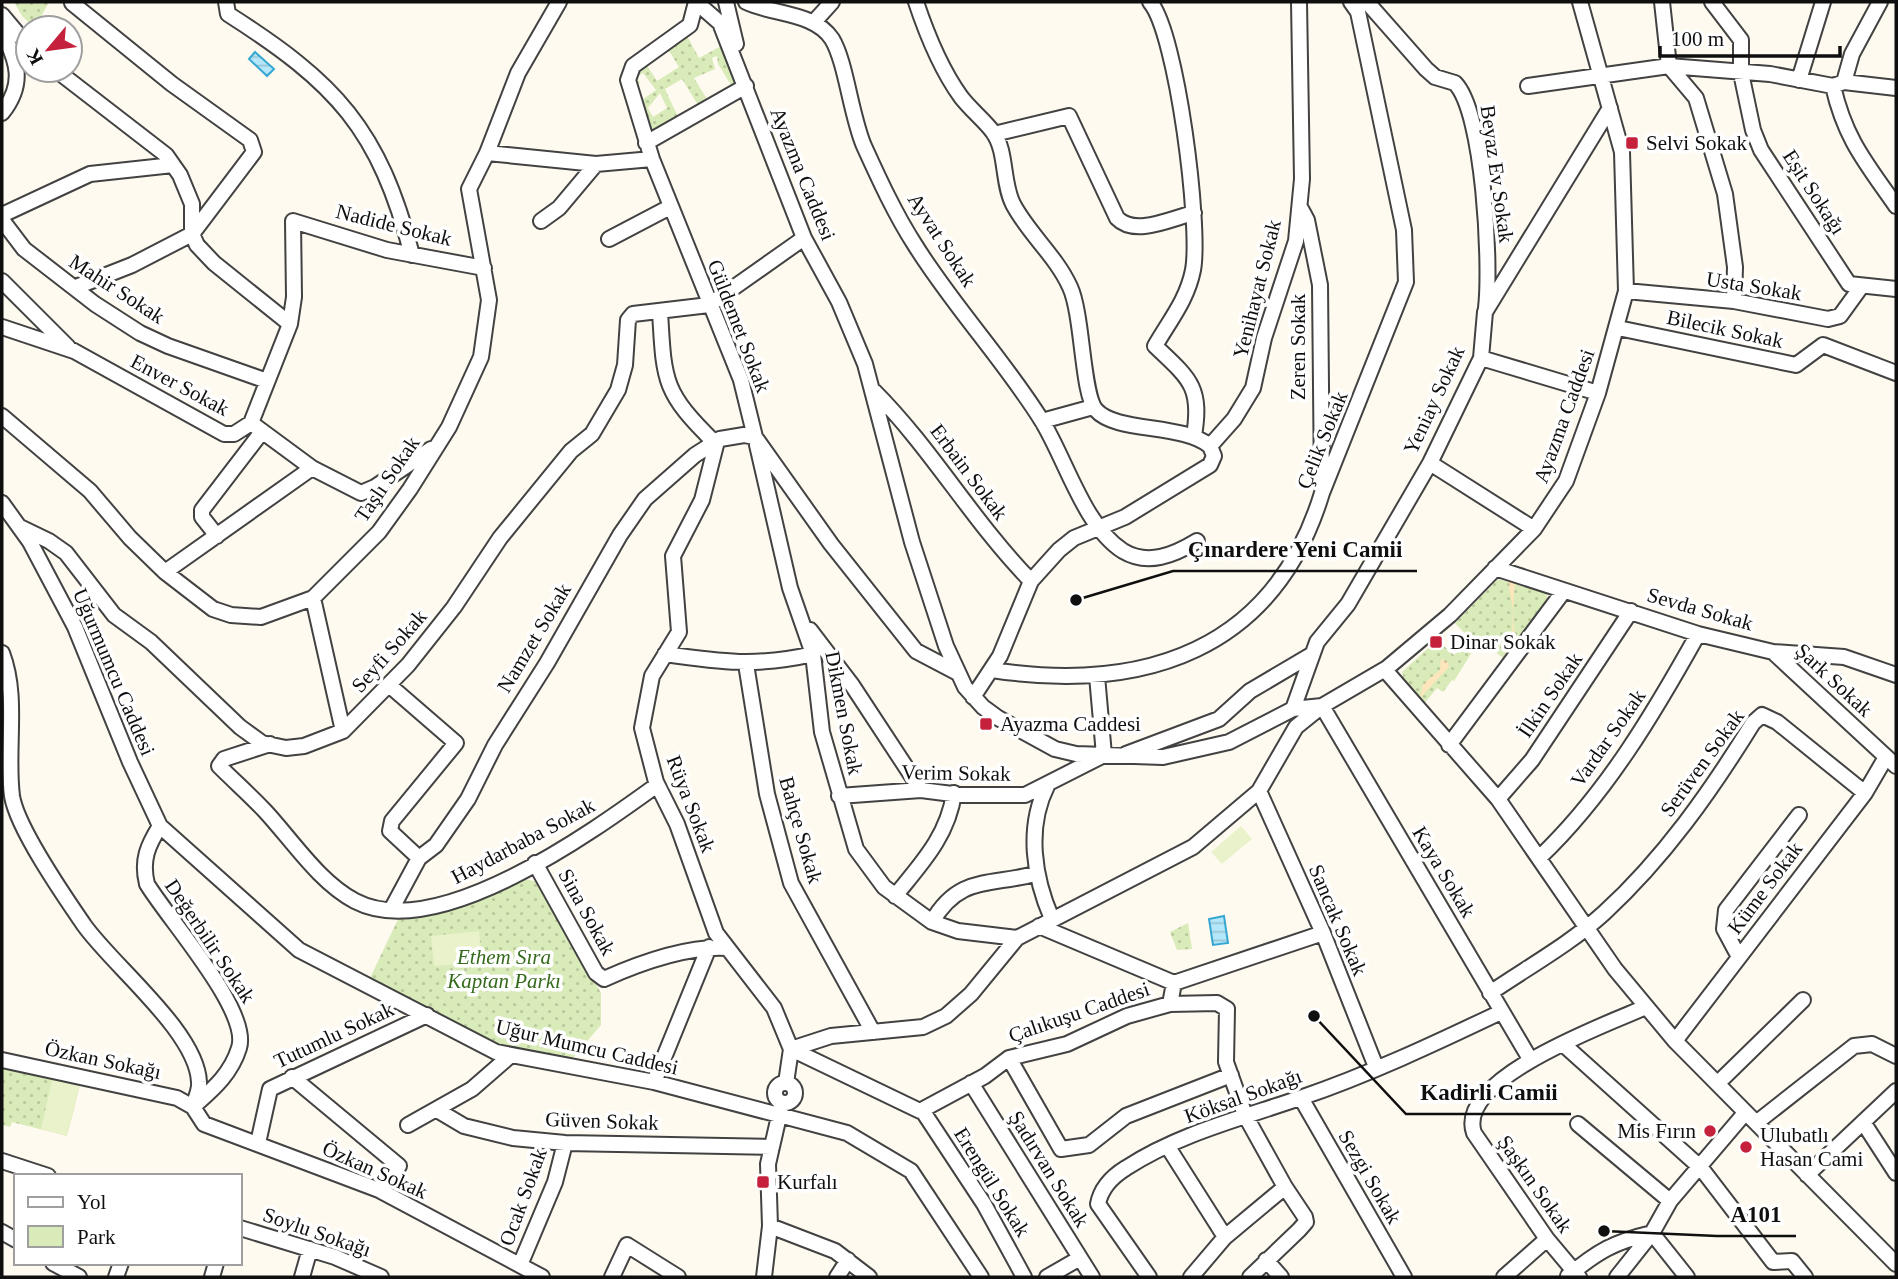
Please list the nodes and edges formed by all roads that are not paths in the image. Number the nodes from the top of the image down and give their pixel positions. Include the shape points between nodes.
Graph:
1 (226, 2) edge
2 (559, 2) edge
3 (696, 2) edge
4 (726, 2) edge
5 (746, 2) edge
6 (832, 2) edge
7 (916, 2) edge
8 (1150, 2) edge
9 (1352, 2) edge
10 (1367, 2) edge
11 (1580, 2) edge
12 (1662, 2) edge
13 (1823, 2) edge
14 (1880, 2) edge
15 (72, 3) edge
16 (1718, 4) edge
17 (1301, 5) edge
18 (2, 15) edge
19 (814, 22) junction
20 (14, 29) edge
21 (2, 31) edge
22 (1669, 66) junction
23 (1741, 73) junction
24 (1602, 75) junction
25 (1799, 80) junction
26 (75, 84) edge
27 (1839, 84) junction
28 (746, 86) junction
29 (1528, 86) dead end
30 (1896, 88) edge
31 (1610, 108) junction
32 (2, 113) edge
33 (995, 134) junction
34 (646, 143) junction
35 (487, 153) junction
36 (652, 159) junction
37 (596, 164) junction
38 (173, 165) junction
39 (1299, 205) junction
40 (1896, 206) edge
41 (670, 207) junction
42 (1194, 212) junction
43 (2, 218) edge
44 (541, 221) dead end
45 (192, 234) junction
46 (804, 238) junction
47 (609, 239) dead end
48 (412, 255) junction
49 (484, 268) junction
50 (2, 281) edge
51 (76, 287) junction
52 (1861, 288) junction
53 (1896, 289) edge
54 (1626, 291) junction
55 (1734, 301) junction
56 (709, 306) junction
57 (660, 311) junction
58 (1485, 313) junction
59 (1828, 319) junction
60 (290, 324) junction
61 (2, 327) edge
62 (1618, 328) junction
63 (1823, 345) junction
64 (70, 350) junction
65 (1481, 358) junction
66 (1896, 373) edge
67 (267, 381) junction
68 (872, 389) junction
69 (1598, 393) junction
70 (1093, 407) junction
71 (2, 416) edge
72 (1042, 421) junction
73 (256, 428) junction
74 (1194, 436) junction
75 (755, 437) junction
76 (716, 442) junction
77 (437, 444) junction
78 (1210, 446) junction
79 (1430, 463) junction
80 (312, 468) junction
81 (1322, 493) junction
82 (2, 503) edge
83 (18, 526) junction
84 (1100, 528) junction
85 (1534, 528) junction
86 (217, 536) junction
87 (1197, 541) dead end
88 (1495, 568) junction
89 (165, 572) junction
90 (1031, 581) junction
91 (1563, 592) junction
92 (313, 598) junction
93 (1631, 611) junction
94 (803, 621) junction
95 (1698, 634) junction
96 (1773, 652) junction
97 (2, 653) edge
98 (665, 654) junction
99 (813, 654) junction
100 (1311, 655) junction
101 (746, 664) junction
102 (992, 670) junction
103 (1385, 670) junction
104 (956, 672) junction
105 (1896, 675) edge
106 (1097, 676) junction
107 (388, 685) junction
108 (973, 697) junction
109 (1322, 706) junction
110 (1293, 709) junction
111 (343, 731) junction
112 (270, 744) junction
113 (1449, 745) junction
114 (1104, 755) junction
115 (1120, 757) junction
116 (1891, 762) edge
117 (657, 785) junction
118 (1047, 786) junction
119 (921, 790) junction
120 (1259, 790) junction
121 (954, 793) junction
122 (1865, 793) junction
123 (839, 796) junction
124 (1498, 799) junction
125 (1799, 815) dead end
126 (160, 826) junction
127 (1541, 857) junction
128 (419, 858) junction
129 (535, 863) junction
130 (1035, 874) junction
131 (895, 896) junction
132 (391, 910) junction
133 (932, 922) junction
134 (1046, 922) junction
135 (1586, 927) junction
136 (1323, 933) junction
137 (1017, 938) junction
138 (709, 947) junction
139 (726, 948) junction
140 (1739, 957) junction
141 (1174, 984) junction
142 (1490, 993) junction
143 (1803, 1000) dead end
144 (1170, 1004) junction
145 (1646, 1007) junction
146 (1501, 1012) junction
147 (427, 1015) junction
148 (873, 1032) junction
149 (1675, 1041) junction
150 (1563, 1044) junction
151 (792, 1049) junction
152 (512, 1055) junction
153 (1896, 1056) edge
154 (1009, 1058) junction
155 (1530, 1059) junction
156 (2, 1060) edge
157 (1376, 1067) junction
158 (1231, 1075) junction
159 (292, 1077) junction
160 (654, 1082) junction
161 (971, 1083) junction
162 (1718, 1083) junction
163 (1896, 1091) edge
164 (1301, 1098) junction
165 (193, 1107) junction
166 (781, 1108) junction
167 (438, 1110) junction
168 (922, 1110) junction
169 (1245, 1115) junction
170 (1750, 1118) junction
171 (1863, 1122) junction
172 (1578, 1124) dead end
173 (408, 1125) dead end
174 (258, 1143) junction
175 (565, 1143) junction
176 (772, 1147) junction
177 (1168, 1147) junction
178 (2, 1161) edge
179 (1701, 1168) junction
180 (1896, 1173) edge
181 (42, 1174) edge
182 (1807, 1175) junction
183 (1285, 1188) junction
184 (379, 1190) junction
185 (1670, 1201) junction
186 (770, 1226) junction
187 (242, 1229) edge
188 (1652, 1233) junction
189 (1225, 1237) junction
190 (1547, 1239) junction
191 (310, 1249) junction
192 (1080, 1258) junction
193 (1894, 1258) edge
194 (848, 1260) junction
195 (1266, 1260) junction
196 (57, 1265) edge
197 (520, 1265) junction
198 (1573, 1275) edge
199 (79, 1277) edge
200 (302, 1277) edge
201 (380, 1277) edge
202 (542, 1277) edge
203 (612, 1277) edge
204 (678, 1277) edge
205 (764, 1277) edge
206 (837, 1277) edge
207 (869, 1277) edge
208 (981, 1277) edge
209 (1024, 1277) edge
210 (1047, 1277) edge
211 (1092, 1277) edge
212 (1149, 1277) edge
213 (1191, 1277) edge
214 (1250, 1277) edge
215 (1281, 1277) edge
216 (1404, 1277) edge
217 (1504, 1277) edge
218 (1617, 1277) edge
219 (1687, 1277) edge
220 (1805, 1277) edge

1 - 48 street via 228,14 299,62 358,124 376,150
2 - 35 street, Taşlı Sokak via 518,73
3 - 28 street, Ayazma Caddesi via 720,23
3 - 34 street, Güldemet Sokak via 690,25 629,72
4 - 28 street
5 - 19 street
6 - 19 street
7 - 33 street via 931,46 948,76
8 - 42 street via 1168,38
9 - 81 street, Çelik Sokak via 1404,230 1406,282
10 - 58 street, Beyaz Ev Sokak via 1426,69 1462,90 1478,163 1488,243
11 - 24 street, Ayazma Caddesi
12 - 22 street
13 - 25 street
14 - 27 street
15 - 45 street via 250,140 254,152
16 - 23 street, Eşit Sokağı via 1741,40
17 - 39 street, Yenihayat Sokak
18 - 20 street
19 - 72 street, Ayvat Sokak via 832,39 855,125 907,232
21 - 32 street via 14,53 17,72 15,96
22 - 23 street
22 - 24 street
22 - 55 street via 1696,98 1716,160 1730,225
23 - 25 street
23 - 52 street, Eşit Sokağı via 1762,150 1849,284
24 - 29 street
24 - 31 street, Ayazma Caddesi
25 - 27 street
26 - 38 street via 155,144
27 - 30 street
27 - 40 street via 1840,119 1851,143
28 - 34 street
28 - 46 street, Ayazma Caddesi
31 - 54 street, Ayazma Caddesi via 1622,152
31 - 58 street, Yeniay Sokak
33 - 42 street via 1069,117 1124,225 1137,227
33 - 70 street via 1013,204 1076,301 1087,392
34 - 36 street, Güldemet Sokak
35 - 37 street
35 - 49 street, Taşlı Sokak via 469,189
36 - 37 street
36 - 41 street, Güldemet Sokak
37 - 44 street via 559,208
38 - 43 street via 90,174
38 - 45 street via 192,204
39 - 78 street, Yenihayat Sokak via 1296,241 1253,388
39 - 81 street, Zeren Sokak via 1307,220 1320,285
41 - 47 street
41 - 56 street, Güldemet Sokak
42 - 74 street via 1196,243 1188,290 1155,346 1196,393 1199,409
43 - 51 street, Mahir Sokak via 24,249
45 - 51 street
45 - 60 street via 214,263
46 - 56 street
46 - 68 street, Ayazma Caddesi via 844,314
48 - 49 street, Nadide Sokak
48 - 60 street, Nadide Sokak via 293,221
49 - 77 street, Taşlı Sokak via 489,300 481,357
50 - 64 street
51 - 67 street, Mahir Sokak via 140,333
52 - 53 street
52 - 59 street, Usta Sokak via 1840,316
54 - 55 street, Usta Sokak
54 - 62 street, Ayazma Caddesi
55 - 59 street, Usta Sokak
56 - 57 street, Seyfi Sokak
56 - 75 street, Güldemet Sokak via 741,380
57 - 76 street via 669,391 682,412
57 - 107 street, Seyfi Sokak via 632,314 618,390 592,434 571,451 508,528 454,607
58 - 65 street, Yeniay Sokak
59 - 63 street
60 - 67 street
61 - 64 street, Enver Sokak
62 - 63 street, Bilecik Sokak via 1796,365
62 - 69 street, Ayazma Caddesi
63 - 66 street
64 - 73 street, Enver Sokak via 224,433
65 - 69 street
65 - 79 street, Yeniay Sokak
67 - 73 street
68 - 90 street, Erbain Sokak via 904,420
68 - 104 street, Ayazma Caddesi via 912,542
69 - 85 street, Ayazma Caddesi via 1566,481
70 - 72 street
70 - 74 street via 1107,418
71 - 89 street, Taşlı Sokak via 90,491
72 - 84 street, Ayvat Sokak
73 - 80 street
73 - 86 street via 202,510
74 - 78 street
75 - 76 street, Namzet Sokak
75 - 94 street, Dikmen Sokak via 790,588
75 - 104 street, Güldemet Sokak via 831,544 916,651
76 - 98 street, Rüya Sokak via 702,500 673,556 679,632
76 - 128 street, Namzet Sokak via 645,499 495,744 468,799 436,845
77 - 80 street via 361,493
77 - 92 street, Taşlı Sokak via 380,532
78 - 84 street, Yenihayat Sokak via 1210,465
79 - 85 street
79 - 100 street, Yeniay Sokak via 1348,604
80 - 86 street
81 - 106 street, Çelik Sokak via 1312,527 1290,568 1222,637 1169,660
82 - 83 street, Uğurmumcu Caddesi
83 - 112 street, Seyfi Sokak via 66,553 114,615 151,642 240,727
83 - 126 street, Uğurmumcu Caddesi via 75,626
84 - 87 street, Ayvat Sokak via 1119,548 1142,558 1175,553
84 - 90 street via 1074,538
85 - 88 street, Ayazma Caddesi
86 - 89 street
88 - 91 street, Sevda Sokak
88 - 103 street, Ayazma Caddesi via 1450,615
89 - 92 street, Taşlı Sokak via 213,609 231,615 261,617
90 - 102 street
91 - 93 street, Sevda Sokak
91 - 113 street
92 - 111 street
93 - 95 street, Sevda Sokak
93 - 124 street, İlkin Sokak via 1532,760
94 - 99 street, Dikmen Sokak
94 - 119 street via 852,685
95 - 96 street, Sevda Sokak
95 - 127 street, Vardar Sokak via 1624,756 1572,827
96 - 105 street, Sevda Sokak via 1844,657
96 - 116 street, Şark Sokak
97 - 165 street via 10,688 10,766 17,818 85,926 171,1023 197,1069 200,1085
98 - 101 street
98 - 117 street, Rüya Sokak via 652,676 642,728
99 - 101 street
99 - 123 street, Dikmen Sokak via 822,732
100 - 110 street, Yeniay Sokak
100 - 115 street via 1250,691 1219,719
101 - 148 street, Bahçe Sokak via 767,793 791,883
102 - 106 street, Çelik Sokak
102 - 108 street
103 - 109 street, Ayazma Caddesi
103 - 113 street
104 - 108 street, Ayazma Caddesi
106 - 114 street
107 - 111 street, Seyfi Sokak
107 - 128 street via 456,743 392,821 390,831
108 - 114 street, Ayazma Caddesi via 1009,725 1055,749
109 - 110 street, Ayazma Caddesi
109 - 120 street via 1296,727
109 - 142 street, Kaya Sokak
110 - 115 street, Ayazma Caddesi via 1229,742 1201,750 1163,757
111 - 112 street, Seyfi Sokak via 304,746
112 - 132 street, Haydarbaba Sokak via 224,759 219,766 311,865 355,901
113 - 124 street
114 - 115 street, Ayazma Caddesi
114 - 118 street, Verim Sokak
116 - 122 street, Küme Sokak
117 - 129 street, Haydarbaba Sokak
117 - 139 street, Rüya Sokak
118 - 121 street, Verim Sokak via 1025,795
118 - 130 street via 1036,831
119 - 121 street, Verim Sokak
119 - 123 street, Verim Sokak
120 - 134 street via 1193,847
120 - 136 street, Sancak Sokak
121 - 131 street via 942,836
122 - 135 street, Serüven Sokak via 1762,715 1659,856
122 - 140 street, Küme Sokak
123 - 131 street, Dikmen Sokak via 856,849
124 - 127 street
125 - 140 street via 1726,910 1724,929
126 - 147 street, Uğur Mumcu Caddesi via 299,950
126 - 165 street, Değerbilir Sokak via 147,847 143,869 147,884 224,995 241,1034 225,1077
127 - 135 street
128 - 132 street, Namzet Sokak
129 - 132 street, Haydarbaba Sokak via 466,899 440,907
129 - 138 street, Sina Sokak via 596,973 604,979
130 - 133 street via 957,891
130 - 134 street
131 - 133 street, Dikmen Sokak
133 - 137 street, Dikmen Sokak via 978,935
134 - 137 street
134 - 141 street, Çalıkuşu Caddesi
135 - 142 street
135 - 145 street
136 - 141 street
136 - 157 street, Sancak Sokak
137 - 148 street via 971,994 946,1016 923,1027
138 - 139 street, Sina Sokak
138 - 160 street
139 - 151 street, Rüya Sokak via 774,1008
140 - 149 street, Küme Sokak
141 - 144 street, Çalıkuşu Caddesi
142 - 146 street, Kaya Sokak
143 - 162 street
144 - 154 street, Çalıkuşu Caddesi via 1127,1016 1067,1044
144 - 158 street via 1217,1003 1227,1009 1224,1044
145 - 149 street
145 - 150 street, Şaşkın Sokak
146 - 155 street, Kaya Sokak
146 - 157 street, Köksal Sokağı
147 - 152 street, Uğur Mumcu Caddesi via 496,1052
147 - 159 street, Tutumlu Sokak
148 - 151 street via 831,1036
149 - 162 street
150 - 155 street, Şaşkın Sokak
150 - 179 street
151 - 166 street via 786,1083 795,1095
151 - 168 street
152 - 160 street, Uğur Mumcu Caddesi
152 - 167 street
153 - 170 street via 1872,1044 1854,1046
154 - 158 street via 1061,1149 1089,1145 1126,1116
154 - 161 street, Çalıkuşu Caddesi
155 - 190 street, Şaşkın Sokak via 1485,1095 1470,1122
156 - 165 street, Özkan Sokağı via 177,1098
157 - 164 street, Köksal Sokağı
158 - 169 street
159 - 174 street, Tutumlu Sokak via 270,1089
159 - 184 street via 399,1166
160 - 166 street, Uğur Mumcu Caddesi
161 - 168 street, Çalıkuşu Caddesi
161 - 192 street, Şadırvan Sokak
162 - 170 street
163 - 171 street
164 - 169 street, Köksal Sokağı
164 - 216 street, Sezgi Sokak
165 - 174 street, Özkan Sokak via 204,1124
166 - 176 street
166 - 208 street, Uğur Mumcu Caddesi via 847,1133 911,1171
167 - 173 street
167 - 175 street, Güven Sokak via 483,1132
168 - 209 street, Erengül Sokak via 985,1204
169 - 177 street, Köksal Sokağı
169 - 183 street
170 - 179 street
170 - 182 street
171 - 180 street
171 - 182 street
172 - 185 street
174 - 184 street, Özkan Sokak
175 - 176 street, Güven Sokak
175 - 197 street, Ocak Sokak via 555,1182
176 - 186 street via 768,1164
177 - 189 street
177 - 212 street, Köksal Sokağı via 1124,1169 1105,1185 1098,1204
178 - 181 street
179 - 185 street
179 - 220 street via 1773,1262 1792,1261
182 - 193 street
183 - 189 street
183 - 195 street via 1306,1222
184 - 197 street, Özkan Sokak
185 - 188 street
186 - 194 street
186 - 205 street
187 - 191 street, Soylu Sokağı
188 - 198 street via 1619,1241 1585,1260
188 - 218 street
188 - 219 street
189 - 213 street
190 - 198 street, Şaşkın Sokak
190 - 217 street
191 - 200 street
191 - 201 street, Soylu Sokağı
192 - 210 street
192 - 211 street, Şadırvan Sokak
194 - 206 street
194 - 207 street
195 - 214 street
195 - 215 street
196 - 199 street
197 - 202 street, Özkan Sokak
203 - 204 street via 627,1245

